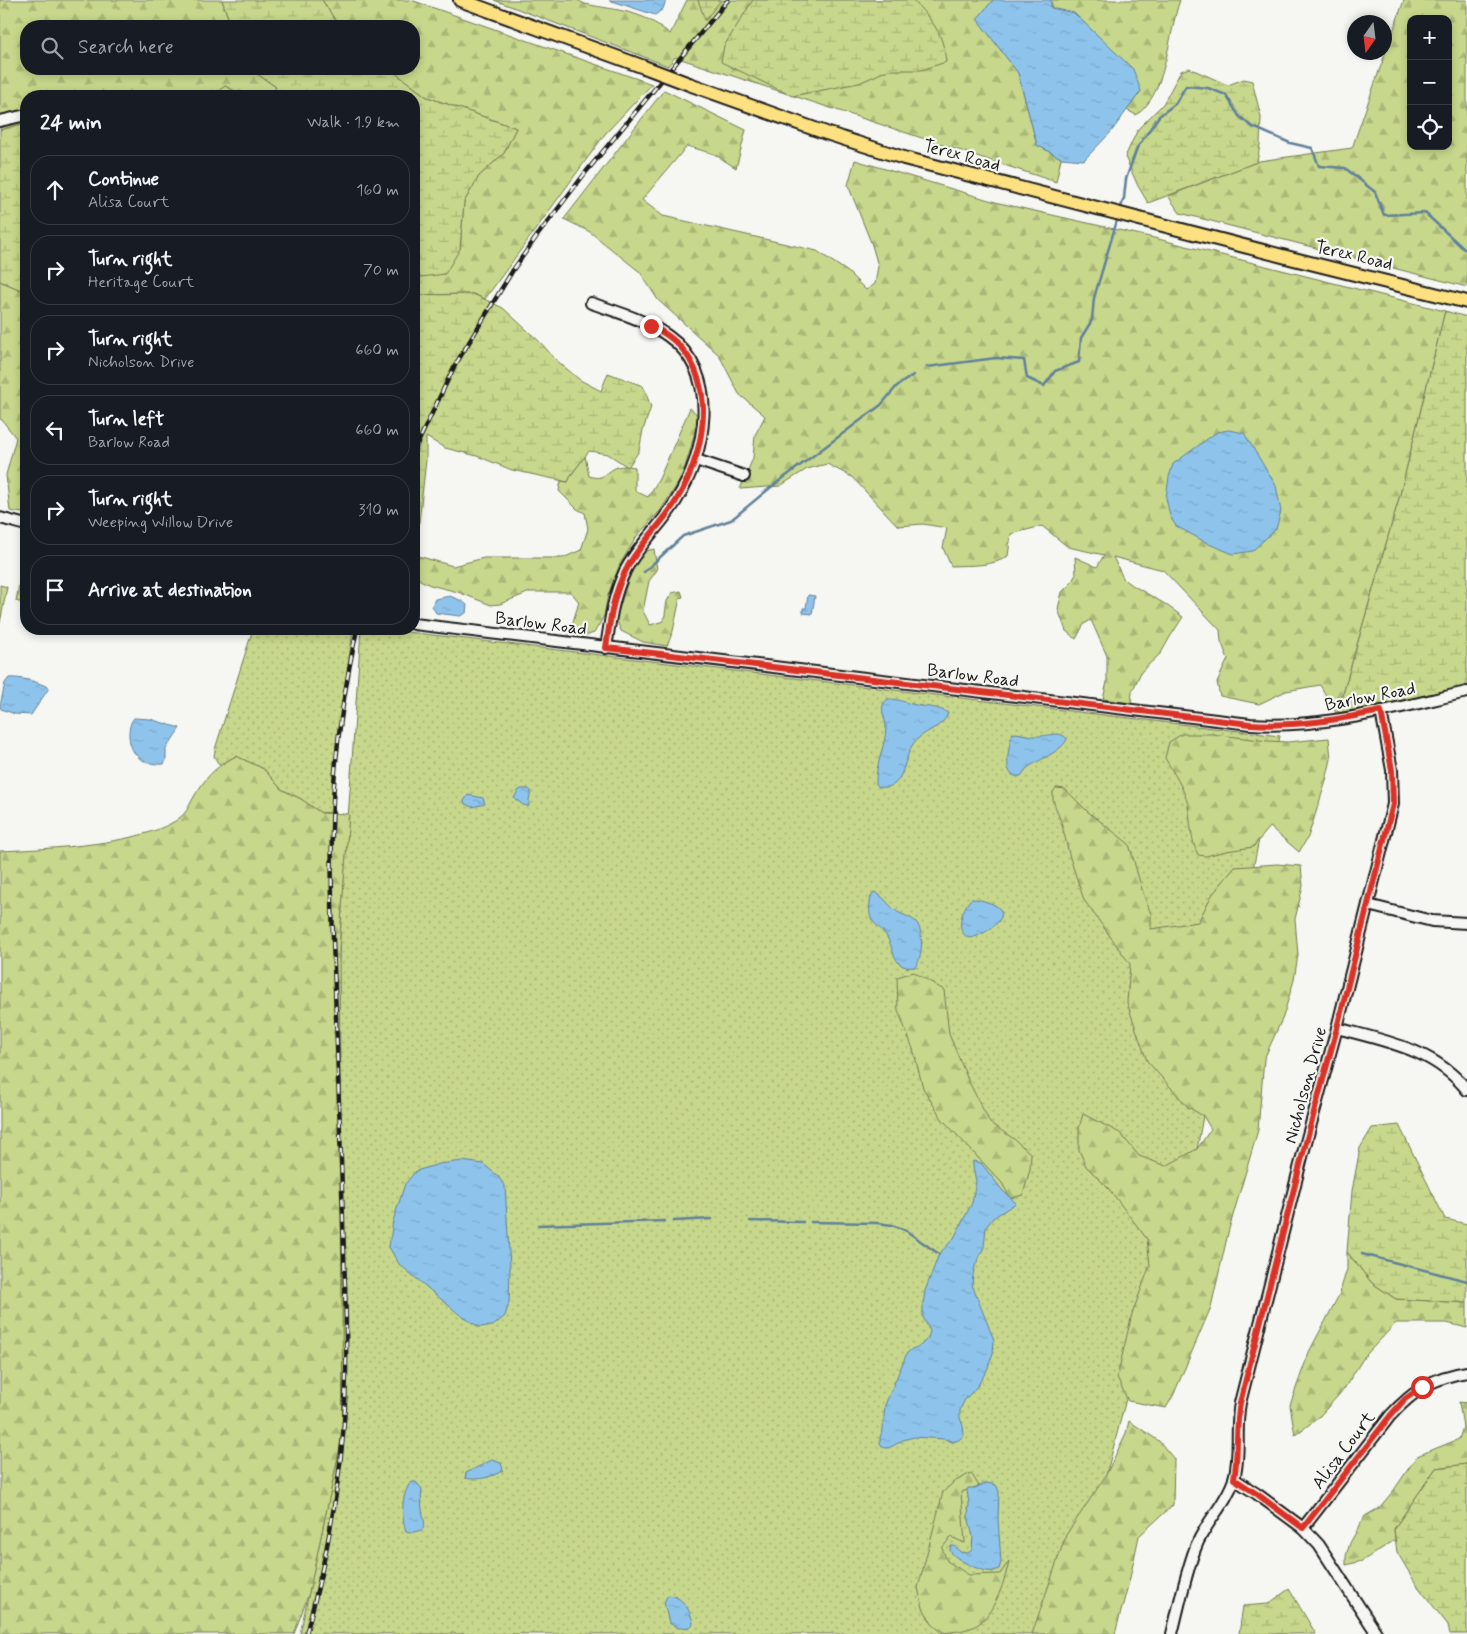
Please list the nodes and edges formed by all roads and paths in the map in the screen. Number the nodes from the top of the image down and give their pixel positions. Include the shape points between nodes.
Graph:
1 (460, 0) edge
2 (20, 117) edge
3 (0, 121) edge
4 (1467, 302) edge
5 (592, 303) dead end
6 (696, 460) junction
7 (744, 476) dead end
8 (0, 518) edge
9 (20, 523) edge
10 (420, 625) edge
11 (606, 648) junction
12 (1467, 692) edge
13 (1381, 711) junction
14 (1368, 904) junction
15 (1467, 923) edge
16 (1337, 1028) junction
17 (1467, 1090) edge
18 (1467, 1372) edge
19 (1234, 1479) junction
20 (1303, 1528) junction
21 (1172, 1634) edge
22 (1377, 1634) edge

1 - 4 main road, Terex Road, bridge via 826,133 904,158
2 - 3 street
5 - 6 street via 656,328 674,341 691,362 700,386 704,414
6 - 7 street
6 - 11 street via 672,507 626,570 614,601
8 - 9 street
10 - 11 street, Barlow Road
11 - 13 street, Barlow Road via 1250,724 1314,723
12 - 13 street, Barlow Road
13 - 14 street, Nicholson Drive via 1394,793
14 - 15 street via 1432,921
14 - 16 street, Nicholson Drive
16 - 17 street via 1417,1051 1449,1071
16 - 19 street, Nicholson Drive via 1240,1403
18 - 20 street, Alisa Court via 1451,1374 1430,1383 1405,1399
19 - 20 street
19 - 21 street, Nicholson Drive via 1195,1548
20 - 22 street via 1319,1545

